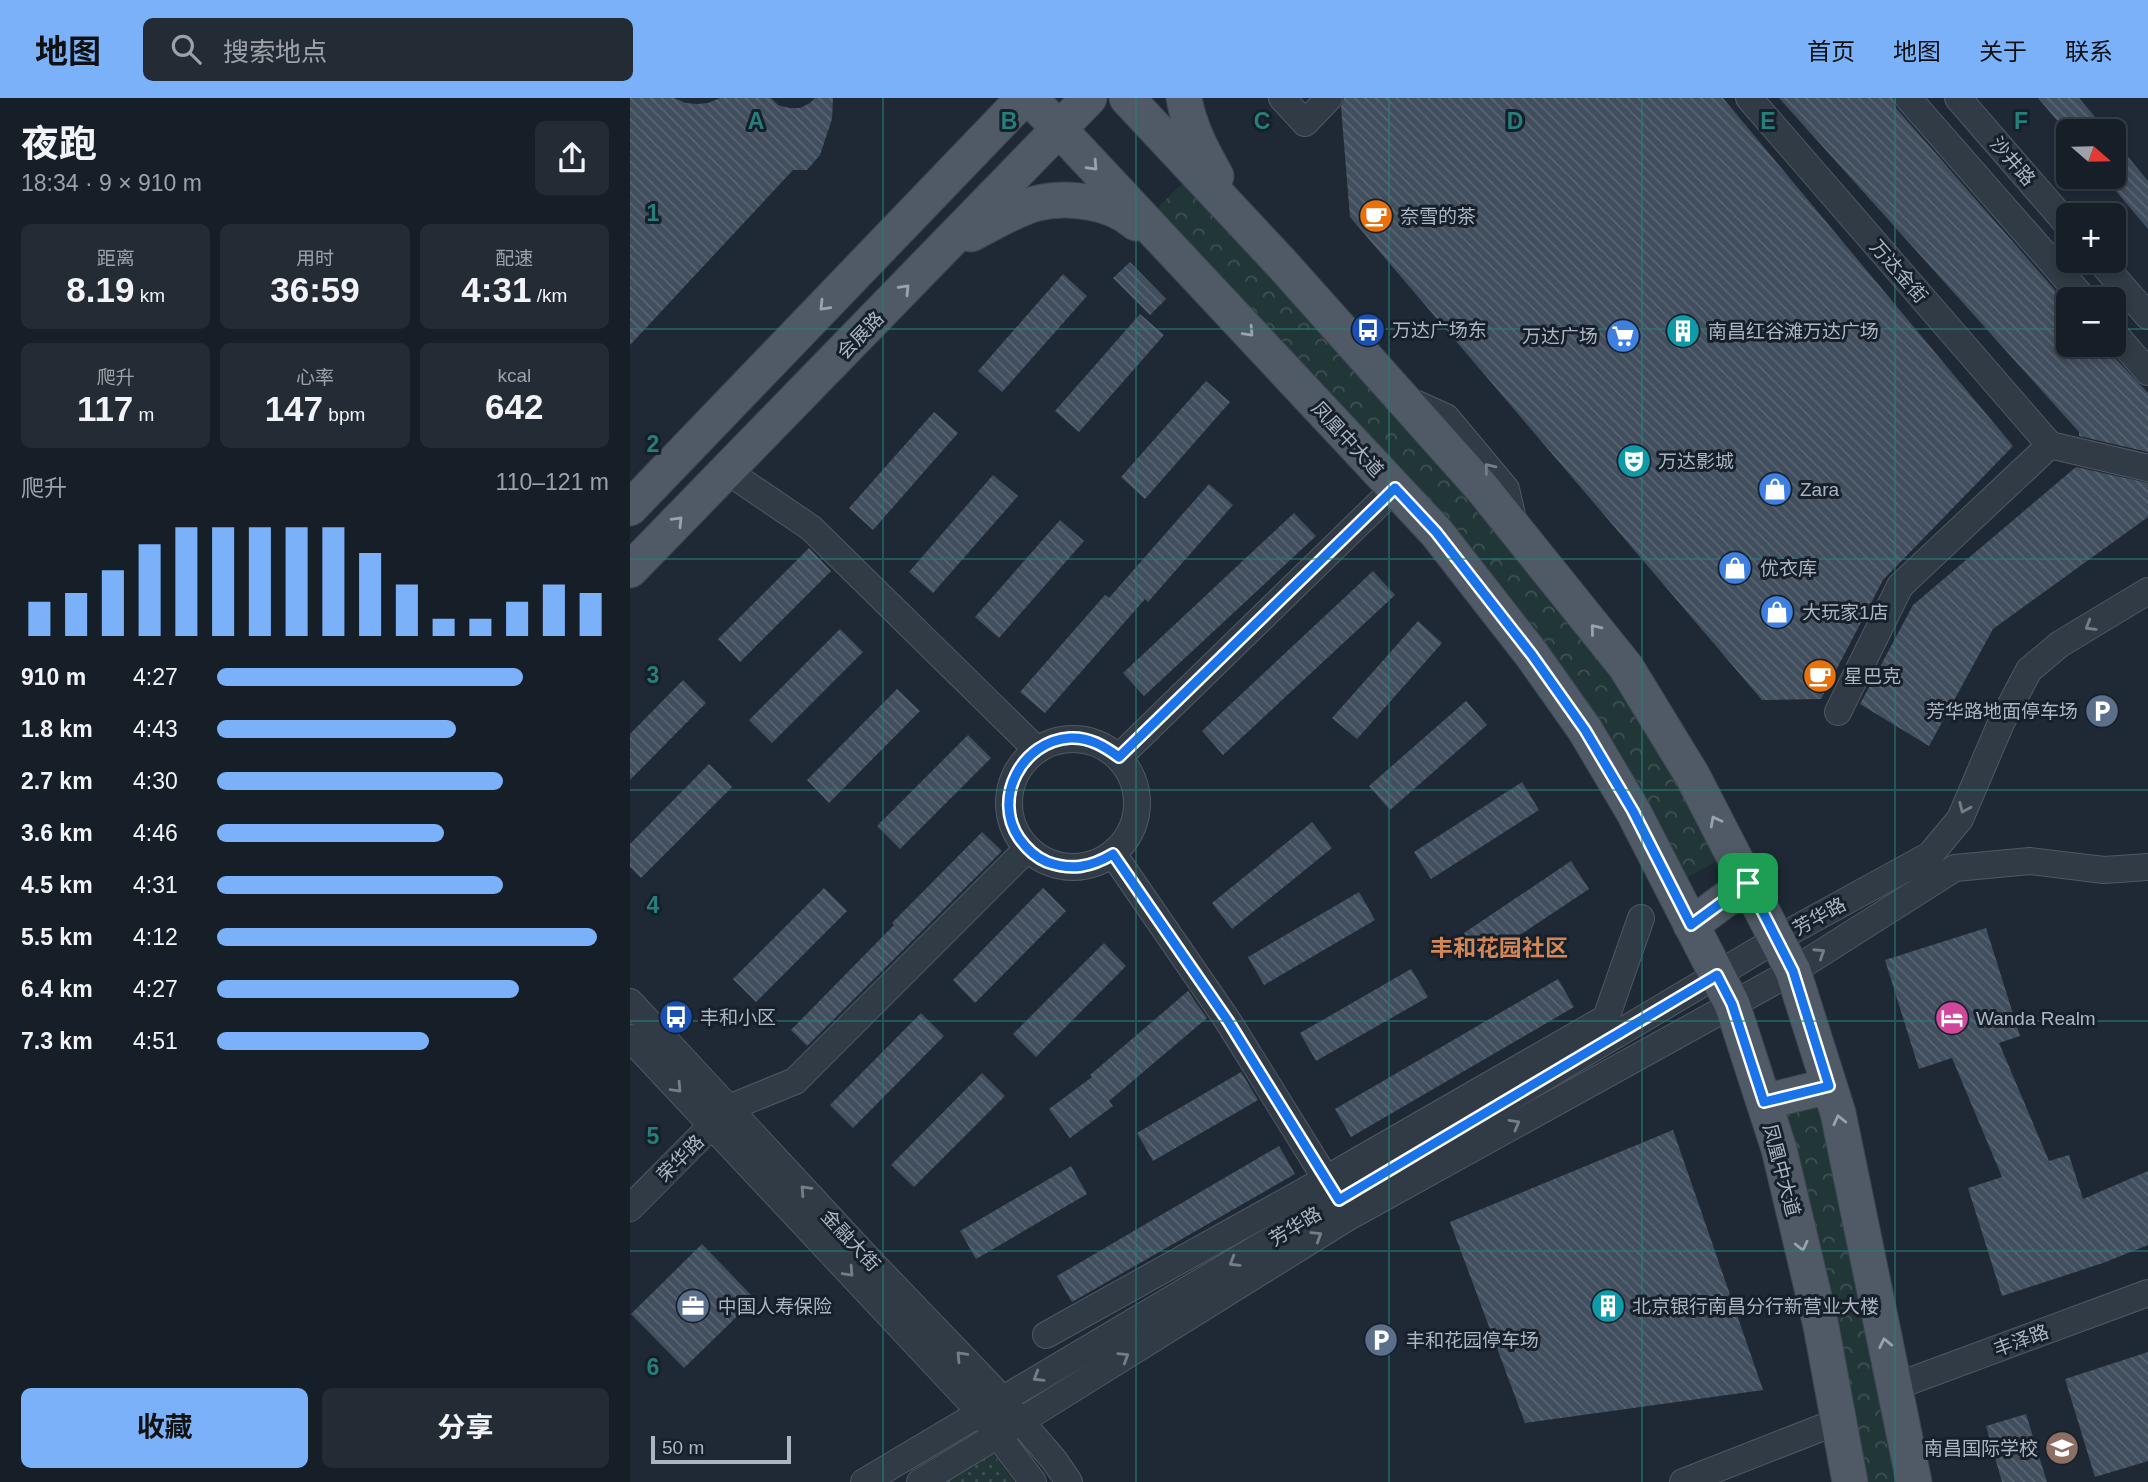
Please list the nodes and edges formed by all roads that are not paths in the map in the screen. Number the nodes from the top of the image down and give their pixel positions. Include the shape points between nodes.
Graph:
1 (992, 98) edge
2 (1024, 98) edge
3 (1030, 98) edge
4 (1089, 98) edge
5 (1127, 98) edge
6 (1184, 98) edge
7 (1282, 98) edge
8 (1329, 98) edge
9 (1749, 98) edge
10 (1908, 98) edge
11 (1958, 98) edge
12 (1059, 129) junction
13 (946, 178) junction
14 (2056, 211) edge
15 (1240, 219) junction
16 (946, 247) junction
17 (2110, 273) edge
18 (2073, 287) edge
19 (1221, 302) junction
20 (2148, 316) edge
21 (2126, 347) edge
22 (2148, 372) edge
23 (2050, 445) junction
24 (2148, 468) edge
25 (727, 471) junction
26 (1395, 488) junction
27 (630, 508) edge
28 (630, 570) edge
29 (2148, 591) edge
30 (1838, 712) dead end
31 (1037, 750) junction
32 (1119, 757) junction
33 (1027, 849) junction
34 (1113, 854) junction
35 (2148, 867) edge
36 (1748, 883) junction
37 (1641, 918) dead end
38 (1691, 925) junction
39 (1777, 939) junction
40 (1793, 971) junction
41 (1725, 990) junction
42 (630, 1002) edge
43 (630, 1038) edge
44 (1829, 1086) junction
45 (1764, 1102) junction
46 (721, 1117) junction
47 (1332, 1189) junction
48 (630, 1208) edge
49 (2148, 1293) edge
50 (1045, 1335) dead end
51 (1894, 1387) junction
52 (991, 1405) junction
53 (1021, 1421) junction
54 (1839, 1421) junction
55 (997, 1436) junction
56 (864, 1482) edge
57 (920, 1482) edge
58 (1033, 1482) edge
59 (1069, 1482) edge
60 (1683, 1482) edge
61 (1850, 1482) edge
62 (1914, 1482) edge

1 - 13 main road via 981,134
2 - 13 main road
3 - 12 main road, 凤凰中大道
4 - 12 main road, 会展路
5 - 15 main road
6 - 15 main road via 1200,147
7 - 8 street via 1305,123
9 - 23 street, 万达金街
10 - 18 street
11 - 14 street, 沙井路
12 - 16 main road, 会展路
12 -> 19 main road, 凤凰中大道
13 -> 27 main road
36 -> 15 main road via 1692,775 1626,667 1482,488
16 - 19 main road via 1024,207 1070,198 1105,205 1129,218
25 -> 16 main road, 会展路
17 - 20 street
19 -> 26 main road, 凤凰中大道
21 - 22 street
23 - 24 street
23 - 30 street via 1900,586
28 -> 25 main road, 会展路
25 - 31 street via 811,528
26 - 32 street
26 - 38 main road, 凤凰中大道 via 1436,532 1585,730
29 -> 39 street, 芳华路 via 2060,645 2029,670 1960,819 1930,855
31 - 32 street via 1070,738 1105,746
31 - 33 street via 1020,765 1011,786 1014,830
32 - 34 street via 1138,796 1128,838
33 - 34 street via 1060,867 1079,868
33 - 46 street via 794,1081
34 - 47 street via 1228,1021
40 -> 35 street, 芳华路 via 1955,868 2029,861 2104,870
36 - 38 main road
36 - 39 main road
37 - 47 street via 1606,1018
38 - 41 main road, 凤凰中大道
39 - 40 main road
39 - 41 street, 芳华路
40 - 41 street, 芳华路
40 - 44 main road
41 - 45 main road, 凤凰中大道
41 - 47 street, 芳华路
53 -> 41 street, 芳华路
42 - 46 street, 金融大街
43 -> 46 street, 金融大街
44 - 45 main road
51 -> 44 main road
45 -> 54 main road, 凤凰中大道 via 1818,1312
46 - 48 street, 荣华路
46 - 52 street, 金融大街
47 - 50 street
47 -> 52 street, 芳华路
49 - 51 street, 丰泽路
51 - 62 main road
52 - 53 street, 金融大街
52 - 55 street, 金融大街
52 - 56 street, 芳华路
53 - 55 street, 芳华路
53 - 59 street, 金融大街
54 - 60 street
54 - 61 main road, 凤凰中大道
55 - 57 street, 芳华路
55 - 58 street, 金融大街

